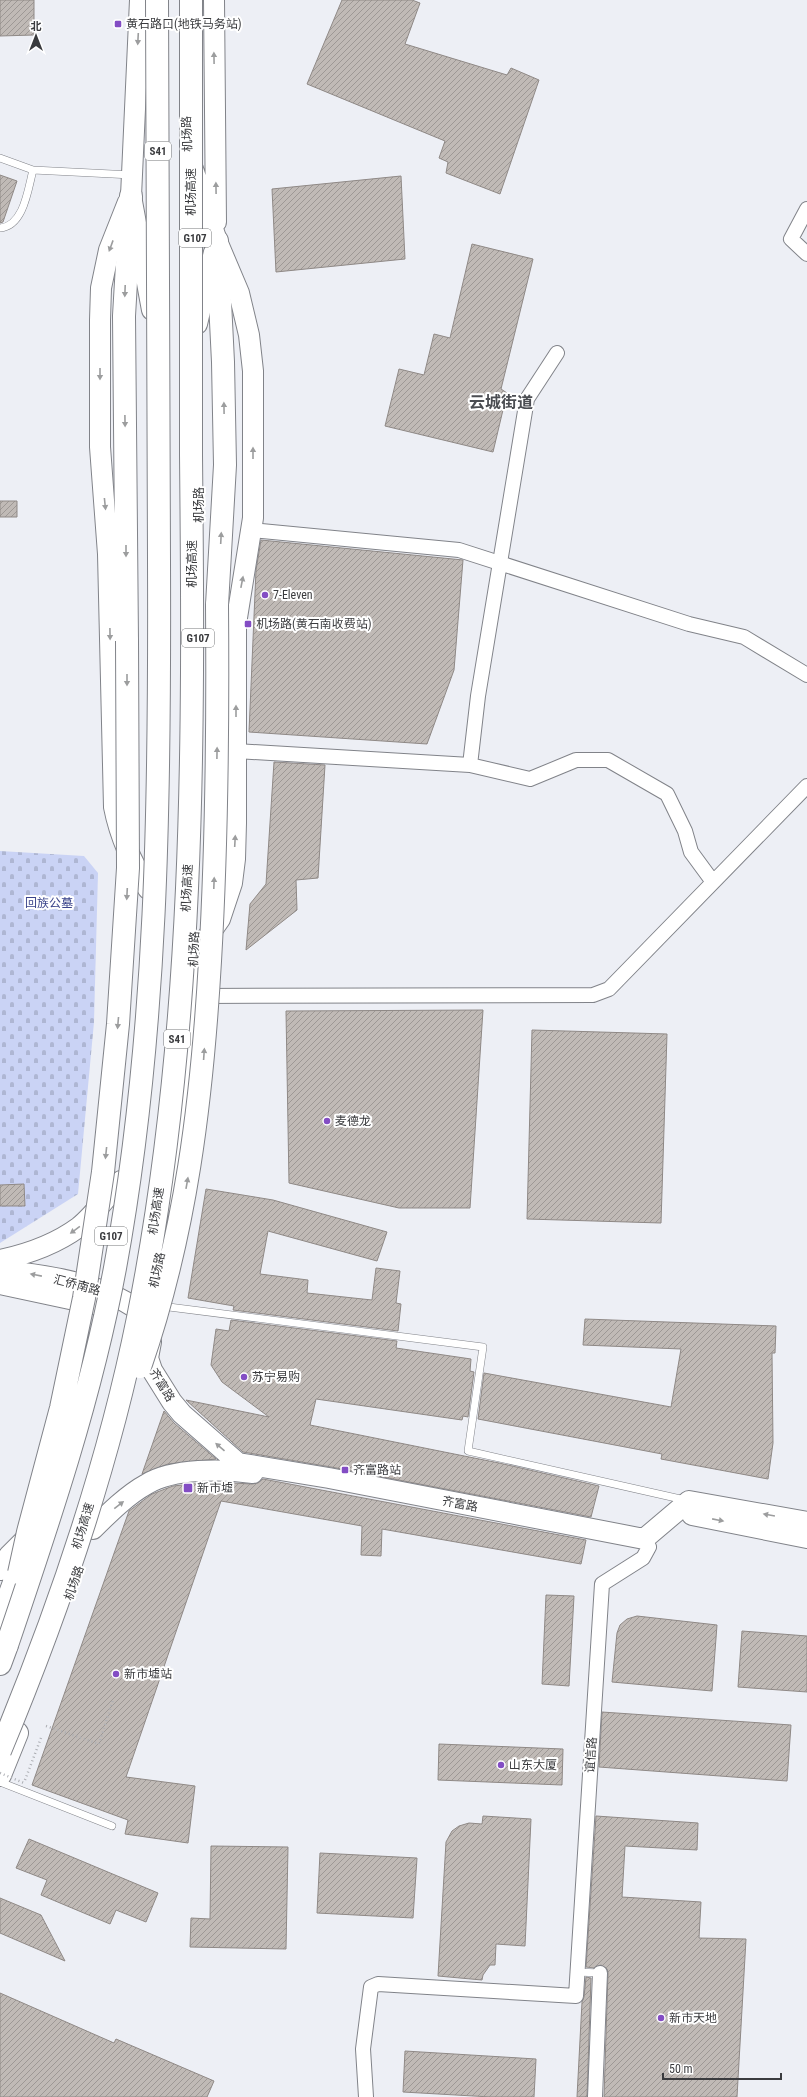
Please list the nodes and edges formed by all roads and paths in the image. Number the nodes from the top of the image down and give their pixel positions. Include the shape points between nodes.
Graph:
1 (140, 0) edge
2 (157, 0) edge
3 (162, 0) edge
4 (186, 0) edge
5 (191, 0) edge
6 (214, 0) edge
7 (188, 153) junction
8 (0, 158) edge
9 (33, 170) junction
10 (132, 175) junction
11 (131, 196) junction
12 (807, 209) edge
13 (0, 228) edge
14 (216, 241) junction
15 (807, 254) edge
16 (153, 314) junction
17 (197, 324) junction
18 (557, 353) dead end
19 (251, 530) junction
20 (501, 563) junction
21 (807, 676) edge
22 (236, 751) junction
23 (470, 766) junction
24 (807, 786) edge
25 (713, 882) junction
26 (148, 889) junction
27 (194, 953) junction
28 (192, 996) junction
29 (121, 1181) junction
30 (0, 1260) edge
31 (0, 1270) edge
32 (0, 1284) edge
33 (100, 1298) junction
34 (152, 1311) junction
35 (689, 1508) junction
36 (807, 1522) edge
37 (93, 1529) junction
38 (32, 1535) junction
39 (807, 1538) edge
40 (647, 1543) junction
41 (69, 1568) junction
42 (0, 1570) edge
43 (0, 1621) edge
44 (4, 1654) edge
45 (113, 1700) dead end
46 (46, 1726) dead end
47 (41, 1738) dead end
48 (0, 1751) edge
49 (0, 1774) edge
50 (0, 1782) edge
51 (112, 1826) dead end
52 (577, 1972) junction
53 (600, 1973) joint
54 (366, 2097) edge
55 (595, 2097) edge

1 -> 10 main road
2 - 44 highway, S41, bridge via 160,667 156,875 145,1049 125,1206 103,1326 63,1479
3 - 16 highway, 机场路 via 162,165
4 - 7 highway, 机场路
5 - 41 highway, 机场高速 / S41, bridge via 192,688 188,858 181,990 164,1149 137,1322 103,1459
14 -> 6 main road
7 - 14 main road
7 - 17 highway, 机场路 / G107 via 195,239
8 - 9 lane
9 - 10 lane
9 - 13 lane via 20,214 11,224
10 - 11 main road
11 - 16 main road
11 -> 26 main road via 109,250 101,288 100,440 108,554 114,807 122,840
11 -> 44 highway, bridge via 124,316 128,875 118,1024 103,1172 84,1298 60,1408 28,1532
12 - 15 street via 791,239
14 - 17 main road
19 -> 14 main road via 253,371 249,335 239,293
41 -> 14 highway, bridge via 158,1310 178,1230 195,1140 206,1024 214,886 218,605 225,465 223,362
16 - 26 highway, 机场路
17 - 27 highway, 机场路 / G107 via 198,747
18 - 20 street via 527,399
19 - 20 street via 459,550
22 -> 19 main road via 236,624
20 - 21 street via 689,624 744,637
20 - 23 street via 478,696
22 - 23 street
27 -> 22 main road via 220,919 232,884 236,822
23 - 25 street via 530,779 576,760 608,760 667,794 685,831 691,852
24 - 25 street
25 - 28 street via 609,989 593,996
26 - 29 highway, 机场路 via 138,1043
27 - 28 highway, 机场路
28 - 34 highway, 机场路 via 180,1132 168,1217 155,1276
29 -> 30 main road via 83,1223 64,1237 29,1253
29 - 33 highway, 机场路 / G107
33 -> 31 main road, 汇侨南路 via 62,1280
32 - 33 main road, 汇侨南路
33 - 34 main road, 汇侨南路
33 - 38 highway, 机场路 via 64,1432
34 - 35 lane via 482,1347 468,1451
34 - 37 highway, 机场路
40 -> 34 main road, 齐富路 via 329,1478 238,1463 179,1410 152,1370 148,1358
36 -> 35 main road
35 -> 39 main road
35 - 40 main road
37 -> 40 main road, 齐富路 via 148,1483 175,1474 239,1471 324,1483
37 - 49 highway, 机场路 via 42,1671
38 - 42 highway via 10,1556
38 - 43 highway, 机场路
40 - 52 street, 谊信路 via 643,1558 602,1584
41 - 48 highway, 机场高速 / S41, bridge via 25,1691
45 - 46 path via 99,1744
47 - 49 path, bridge via 24,1783
50 - 51 lane
52 - 53 lane
52 - 54 street, 谊信路 via 576,1996 378,1984 371,1987 363,2049
53 - 55 street

